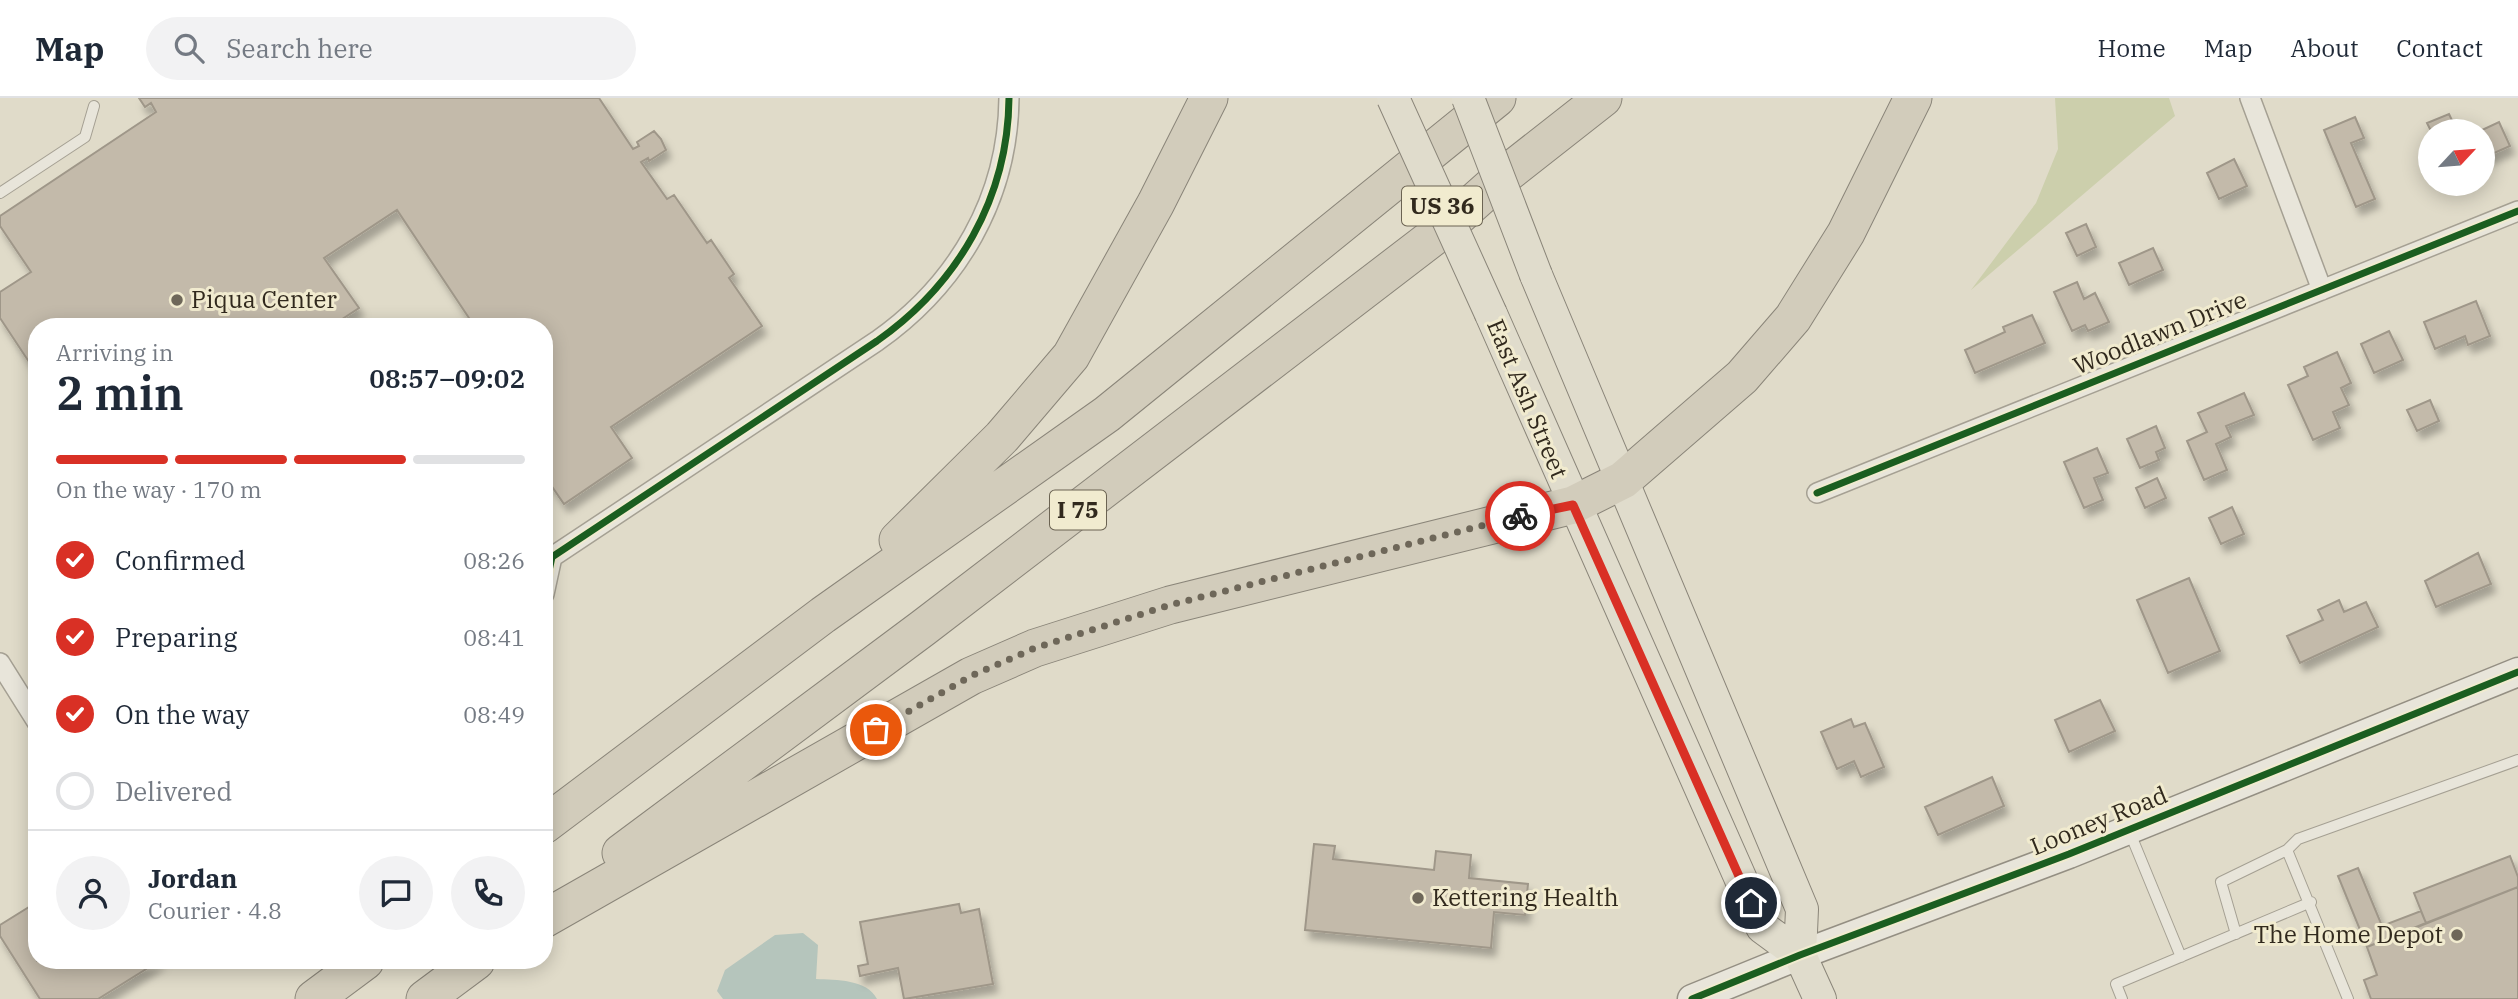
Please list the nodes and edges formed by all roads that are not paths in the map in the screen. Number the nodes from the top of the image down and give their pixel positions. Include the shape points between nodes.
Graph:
1 (1009, 98) edge
2 (1209, 98) edge
3 (1393, 98) edge
4 (1468, 98) edge
5 (1497, 98) edge
6 (1603, 98) edge
7 (1913, 98) edge
8 (2250, 98) edge
9 (94, 106) dead end
10 (0, 193) edge
11 (2518, 211) edge
12 (2322, 290) junction
13 (1623, 480) junction
14 (1817, 493) dead end
15 (1573, 505) junction
16 (553, 556) edge
17 (823, 615) junction
18 (0, 663) edge
19 (2518, 672) edge
20 (28, 708) edge
21 (2518, 760) edge
22 (553, 818) edge
23 (2128, 830) junction
24 (2287, 849) junction
25 (2311, 902) junction
26 (553, 903) edge
27 (553, 914) edge
28 (2236, 934) junction
29 (1800, 955) junction
30 (2181, 957) junction
31 (354, 969) edge
32 (465, 969) edge
33 (314, 999) edge
34 (425, 999) edge
35 (1692, 999) edge
36 (1820, 999) edge
37 (2122, 999) edge
38 (2348, 999) edge

1 - 16 street via 1007,139 992,197 961,258 925,303 877,341
2 - 17 highway via 1071,356 1002,437
3 - 15 main road, East Ash Street / US 36, bridge
4 - 13 main road, East Ash Street / US 36, bridge via 1536,275
5 - 17 highway, I 75 via 1107,414
6 - 26 highway, I 75 via 1434,237 923,628
7 - 13 highway via 1846,233 1793,318 1742,377
8 - 12 street
9 - 10 lane via 85,138
11 - 12 street, Woodlawn Drive
12 - 14 street, Woodlawn Drive
13 - 15 highway
13 - 29 main road, East Ash Street / US 36 via 1802,909
15 - 27 highway via 1170,605 1035,648 971,676
15 - 29 main road, East Ash Street / US 36 via 1762,927
17 - 22 highway, I 75
18 - 20 street
19 - 23 street, Looney Road
21 - 24 lane via 2298,839
23 - 29 street, Looney Road
23 - 30 lane
24 - 25 lane
24 - 28 lane via 2221,882
25 - 28 lane
25 - 38 lane
28 - 30 lane
29 - 35 street, Looney Road
29 - 36 main road, East Ash Street / US 36
30 - 37 lane via 2116,984
31 - 33 highway
32 - 34 highway

